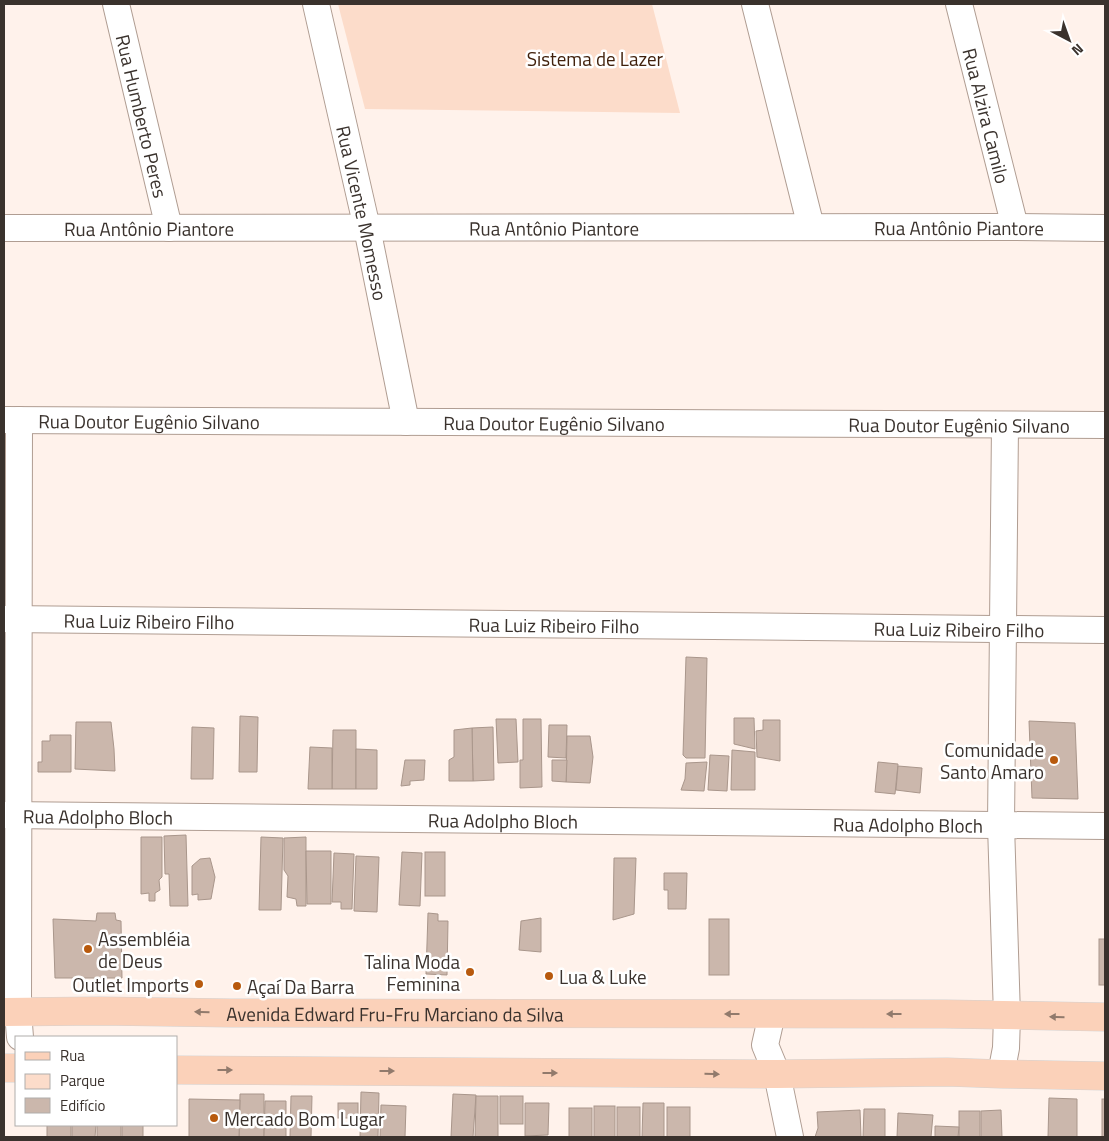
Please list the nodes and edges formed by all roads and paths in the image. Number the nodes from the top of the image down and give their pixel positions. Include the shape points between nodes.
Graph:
1 (116, 4) edge
2 (316, 4) edge
3 (755, 4) edge
4 (959, 4) edge
5 (810, 227) junction
6 (1015, 227) junction
7 (4, 228) edge
8 (168, 228) junction
9 (367, 228) junction
10 (1105, 228) edge
11 (12, 420) edge
12 (406, 422) junction
13 (1105, 425) edge
14 (1005, 426) junction
15 (11, 619) edge
16 (1003, 628) junction
17 (1105, 630) edge
18 (11, 815) edge
19 (1001, 825) junction
20 (1105, 826) edge
21 (772, 1014) junction
22 (1007, 1016) junction
23 (1105, 1018) edge
24 (14, 1020) edge
25 (178, 1070) edge
26 (777, 1074) junction
27 (1001, 1074) junction
28 (1105, 1076) edge
29 (790, 1137) edge

1 - 8 street, Rua Humberto Peres
2 - 9 street, Rua Vicente Momesso
3 - 5 street
4 - 6 street, Rua Alzira Camilo
5 - 6 street, Rua Antônio Piantore
5 - 9 street, Rua Antônio Piantore
6 - 10 street, Rua Antônio Piantore
7 - 8 street, Rua Antônio Piantore
8 - 9 street, Rua Antônio Piantore
9 - 12 street, Rua Vicente Momesso
11 - 12 street, Rua Doutor Eugênio Silvano
11 - 15 street
12 - 14 street, Rua Doutor Eugênio Silvano
13 - 14 street, Rua Doutor Eugênio Silvano
14 - 16 street
15 - 16 street, Rua Luiz Ribeiro Filho
15 - 18 street
16 - 17 street, Rua Luiz Ribeiro Filho
16 - 19 street
18 - 19 street, Rua Adolpho Bloch
18 - 24 street
19 - 20 street, Rua Adolpho Bloch
19 - 22 street
22 -> 21 main road, Avenida Edward Fru-Fru Marciano da Silva
21 -> 24 main road, Avenida Edward Fru-Fru Marciano da Silva via 100,1010
21 - 26 street via 765,1045
23 -> 22 main road, Avenida Edward Fru-Fru Marciano da Silva
22 - 27 street
25 -> 26 main road
26 - 27 main road
26 - 29 street
27 - 28 main road

